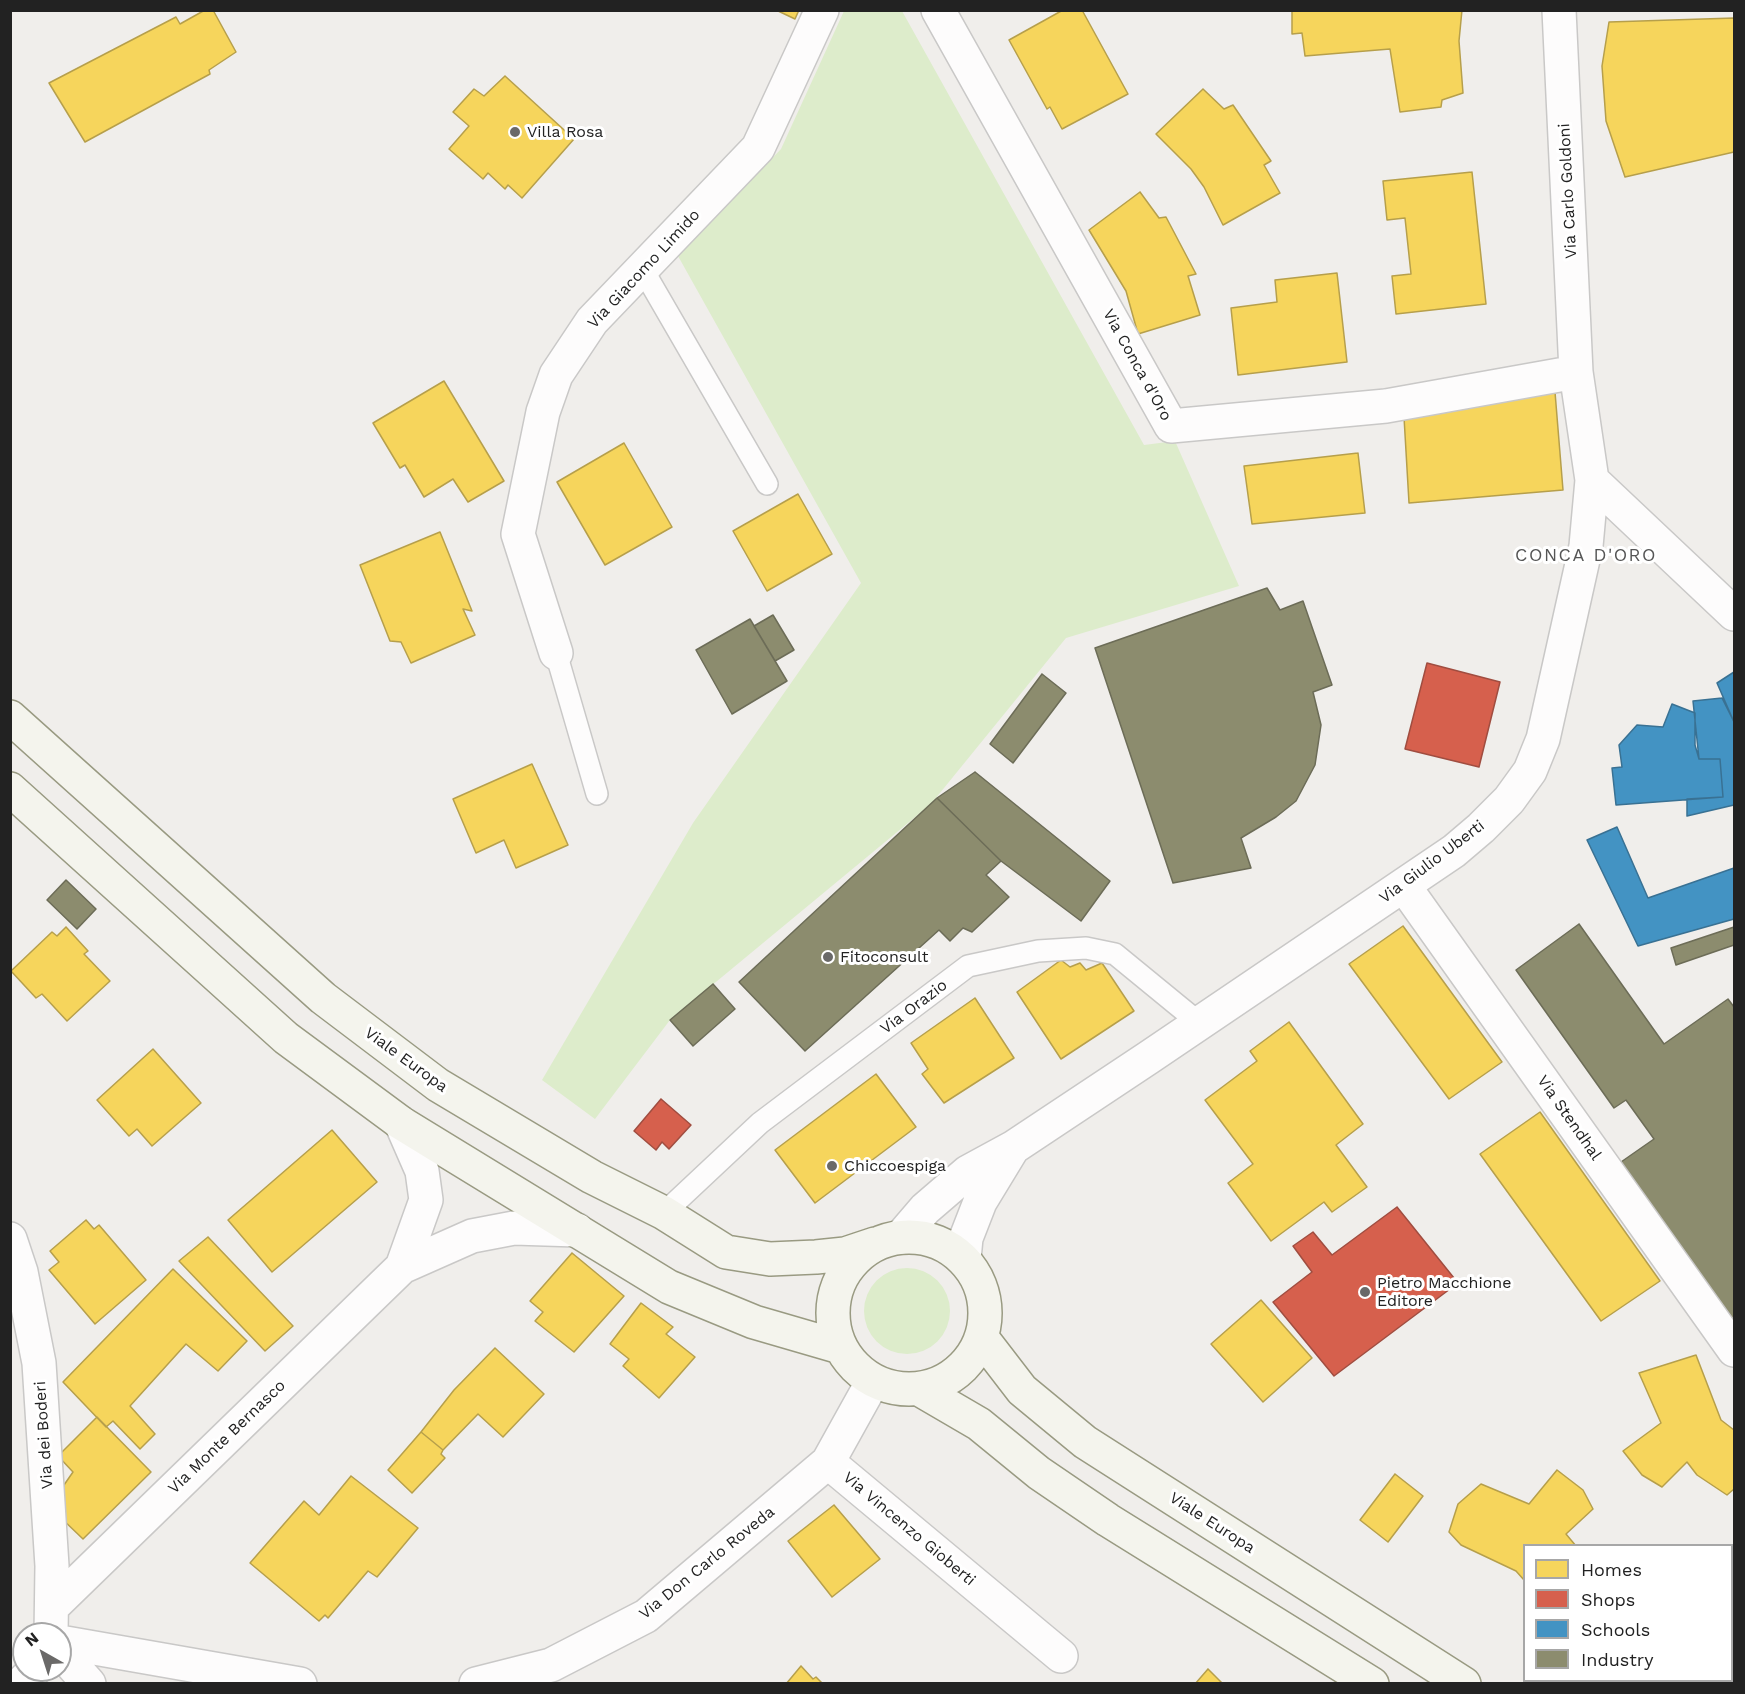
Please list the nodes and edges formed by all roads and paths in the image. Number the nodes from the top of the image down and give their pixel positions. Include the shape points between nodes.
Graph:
1 (822, 10) edge
2 (938, 10) edge
3 (1559, 10) edge
4 (643, 270) junction
5 (1576, 372) junction
6 (1592, 480) junction
7 (767, 484) dead end
8 (1734, 614) edge
9 (556, 653) joint
10 (10, 717) edge
11 (10, 789) edge
12 (597, 794) dead end
13 (1404, 886) junction
14 (1198, 1022) junction
15 (400, 1123) junction
16 (1014, 1147) junction
17 (664, 1213) junction
18 (577, 1230) junction
19 (10, 1239) edge
20 (888, 1241) junction
21 (964, 1259) junction
22 (402, 1267) junction
23 (982, 1338) junction
24 (840, 1347) junction
25 (1734, 1350) edge
26 (873, 1381) junction
27 (919, 1389) junction
28 (828, 1462) junction
29 (51, 1621) edge
30 (72, 1644) edge
31 (1061, 1656) dead end
32 (72, 1664) edge
33 (89, 1683) edge
34 (300, 1683) edge
35 (476, 1683) edge
36 (1372, 1683) edge
37 (1464, 1683) edge

1 - 4 street, Via Giacomo Limido via 758,148
2 - 5 street, Via Conca d'Oro via 1171,426 1386,406
3 - 5 street, Via Carlo Goldoni
4 - 7 lane
4 - 9 street, Via Giacomo Limido via 592,321 556,375 543,412 518,534
5 - 6 street, Via Giulio Uberti
6 - 8 street
6 - 13 street, Via Giulio Uberti via 1586,546 1543,739 1530,771 1481,828
9 - 12 lane
10 - 17 street, Viale Europa via 323,998 438,1085 592,1177
11 - 15 street via 286,1038
13 - 14 street, Via Giulio Uberti
13 - 25 street, Via Stendhal
14 - 16 street, Via Giulio Uberti
14 - 17 lane, Via Orazio via 1115,954 1086,948 1038,951 968,966 760,1123
15 - 18 street
15 - 22 street, Via Monte Bernasco via 422,1171 426,1200
16 - 20 street, Via Giulio Uberti via 949,1186
16 - 21 street, Via Giulio Uberti via 980,1202 966,1238
17 - 20 street, Viale Europa via 726,1252 770,1259 844,1254
18 - 22 street, Via Monte Bernasco via 514,1228 472,1236
18 - 24 street via 669,1287 754,1322
19 - 29 street, Via dei Boderi via 21,1272 39,1363 52,1566
20 - 21 street, Viale Europa via 924,1238 946,1246
20 - 24 street, Viale Europa via 855,1258 838,1285 833,1300 833,1324
21 - 23 street, Viale Europa via 984,1296
22 - 29 street, Via Monte Bernasco
23 - 27 street, Viale Europa via 958,1373
23 - 37 street, Viale Europa via 1004,1371 1049,1415 1086,1442
24 - 26 street, Viale Europa via 854,1367
26 - 27 street, Viale Europa via 896,1389
26 - 28 street, Via Vincenzo Gioberti
27 - 36 street, Viale Europa via 979,1424 1039,1473 1108,1520
28 - 31 street, Via Vincenzo Gioberti
28 - 35 street, Via Don Carlo Roveda via 646,1616 551,1665
30 - 34 street
32 - 33 street

